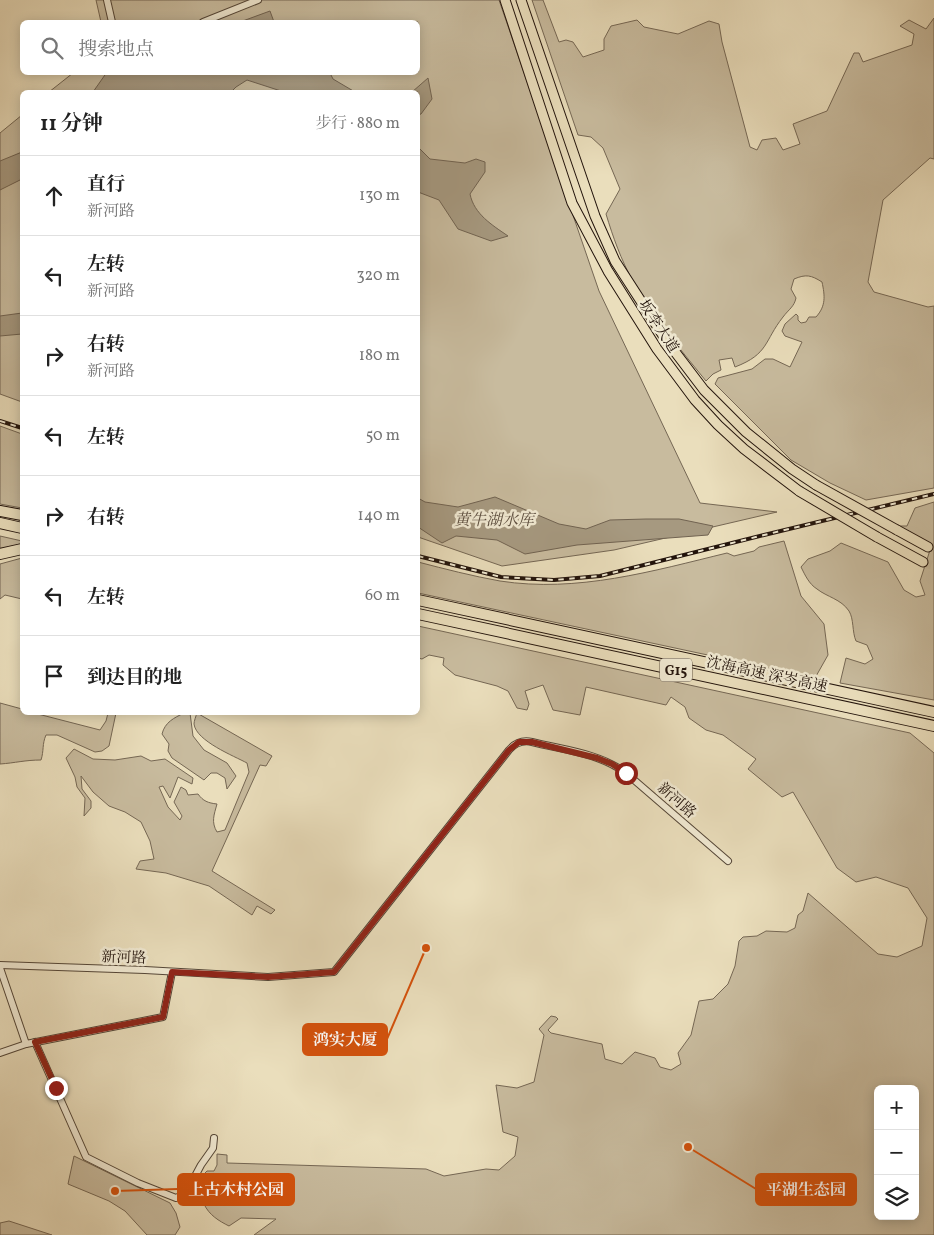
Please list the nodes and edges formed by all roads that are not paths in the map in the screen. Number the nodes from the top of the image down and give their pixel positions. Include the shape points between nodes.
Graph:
1 (107, 0) edge
2 (258, 0) edge
3 (505, 0) edge
4 (521, 0) edge
5 (112, 20) edge
6 (208, 20) edge
7 (0, 510) edge
8 (20, 515) edge
9 (0, 523) edge
10 (20, 528) edge
11 (928, 547) dead end
12 (20, 549) edge
13 (0, 554) edge
14 (923, 562) tunnel mouth
15 (420, 600) edge
16 (420, 614) edge
17 (934, 712) edge
18 (934, 726) edge
19 (728, 861) dead end
20 (0, 967) edge
21 (172, 972) junction
22 (35, 1042) junction
23 (26, 1044) junction
24 (0, 1053) edge
25 (214, 1138) dead end

1 - 5 street
2 - 6 street
3 - 14 main road, 坂李大道, bridge via 572,203 608,271 657,350 695,400 744,449 799,491
4 - 11 main road, 坂李大道, bridge via 595,216 615,261 666,340 704,390 768,451 816,484
7 - 8 highway
9 - 10 highway
12 - 13 highway
15 - 17 highway, 沈海高速 深岑高速 / G15
16 - 18 highway, 沈海高速 深岑高速 / G15
19 - 21 street, 新河路 via 612,764 523,742 509,750 334,972 268,977
20 - 21 street, 新河路
20 - 23 street
21 - 22 street via 163,1017
22 - 23 street
22 - 25 street via 86,1157 176,1198 186,1193 213,1148
23 - 24 street

